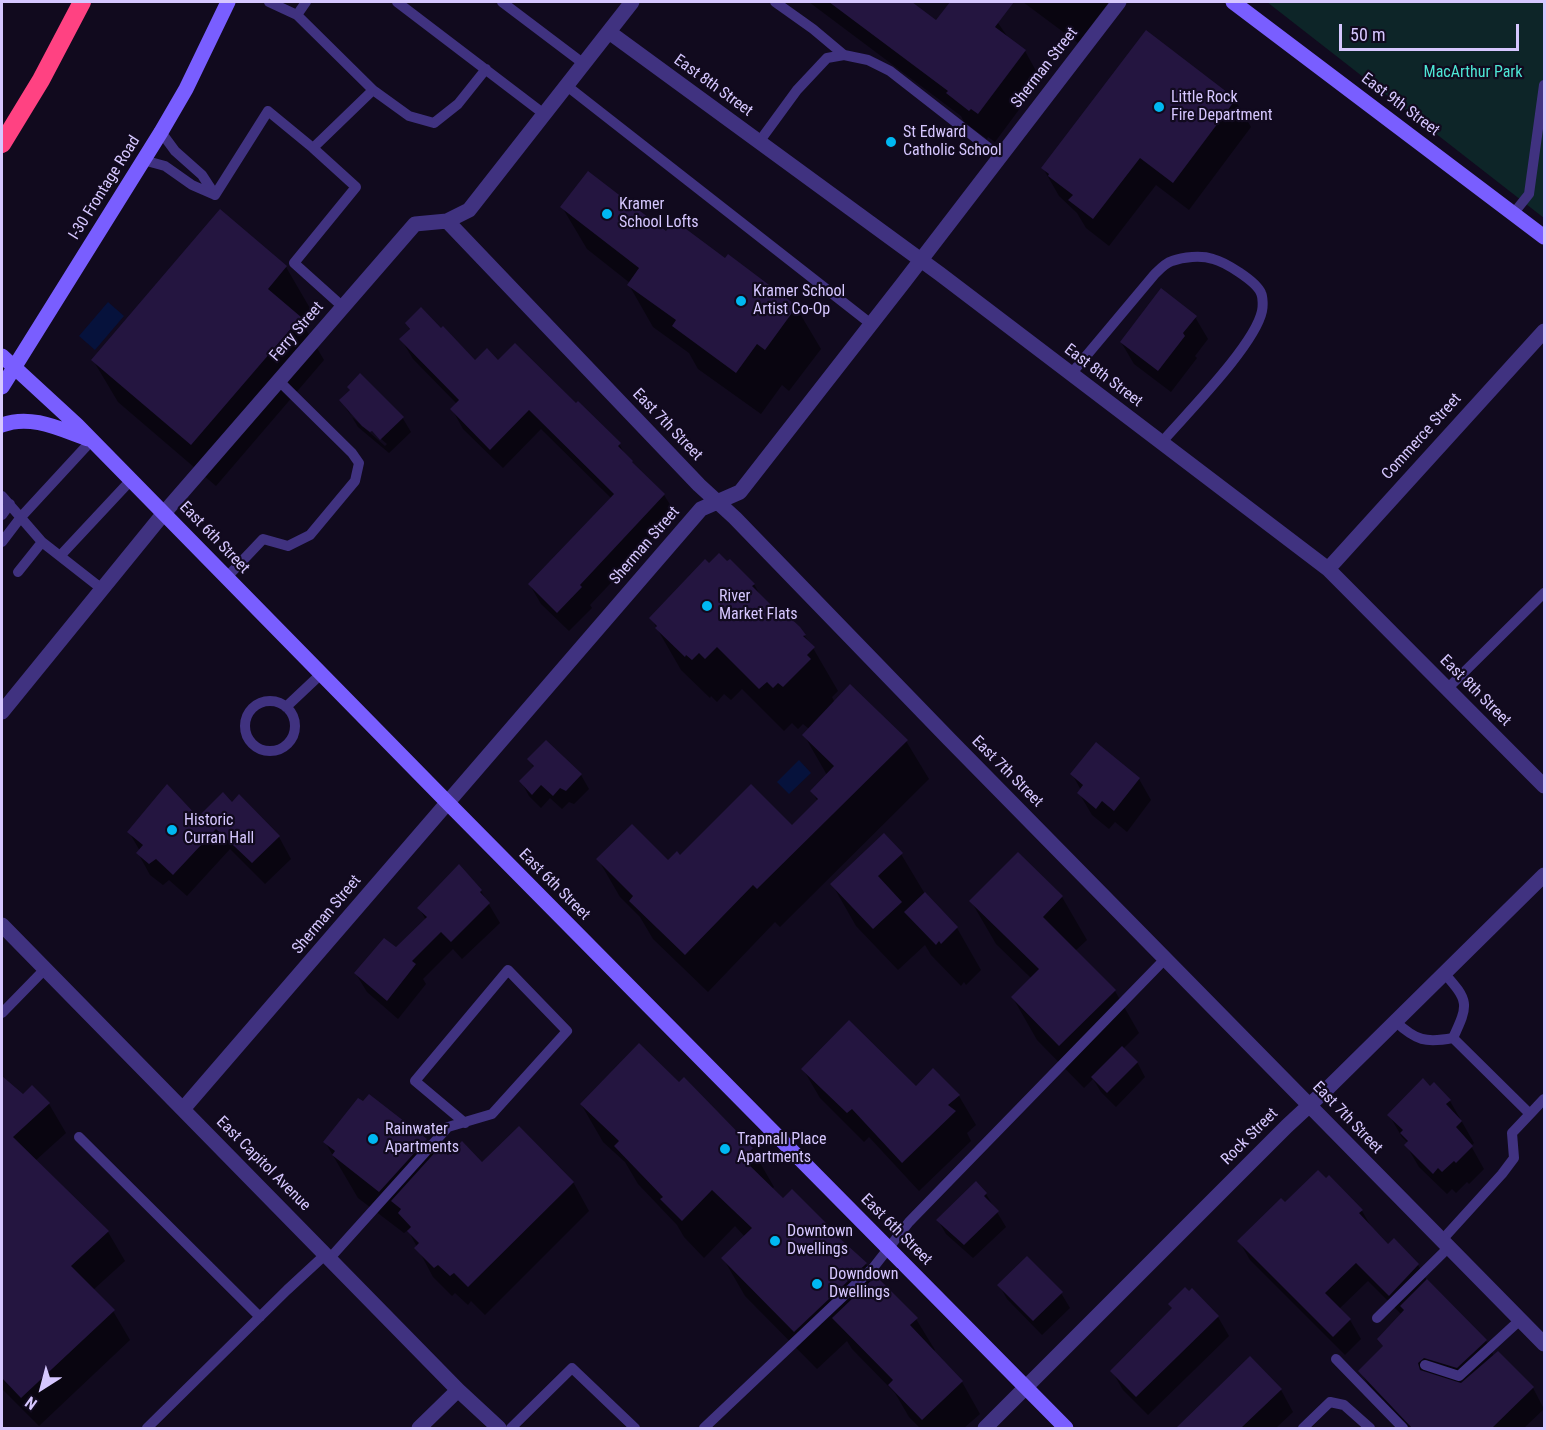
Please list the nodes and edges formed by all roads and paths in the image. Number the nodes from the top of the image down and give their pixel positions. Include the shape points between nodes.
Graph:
1 (82, 2) edge
2 (228, 2) edge
3 (269, 2) edge
4 (306, 2) edge
5 (397, 2) edge
6 (502, 2) edge
7 (632, 2) edge
8 (775, 2) edge
9 (1119, 2) edge
10 (1233, 2) edge
11 (297, 15) junction
12 (609, 32) junction
13 (844, 55) junction
14 (584, 64) junction
15 (486, 69) junction
16 (1545, 85) edge
17 (567, 86) junction
18 (373, 90) junction
19 (1542, 111) edge
20 (544, 114) junction
21 (161, 132) junction
22 (759, 142) junction
23 (2, 144) edge
24 (313, 148) junction
25 (999, 156) junction
26 (143, 160) junction
27 (215, 195) junction
28 (1513, 214) junction
29 (447, 221) junction
30 (1545, 237) edge
31 (920, 260) junction
32 (343, 307) junction
33 (871, 324) junction
34 (1545, 331) edge
35 (2, 356) edge
36 (15, 367) junction
37 (1071, 374) junction
38 (279, 381) junction
39 (2, 387) edge
40 (2, 425) edge
41 (92, 440) junction
42 (1161, 443) junction
43 (131, 480) junction
44 (2, 496) edge
45 (718, 501) junction
46 (10, 504) junction
47 (164, 513) junction
48 (2, 515) edge
49 (21, 518) junction
50 (2, 542) edge
51 (42, 542) junction
52 (60, 556) junction
53 (1328, 569) junction
54 (18, 572) dead end
55 (227, 577) junction
56 (102, 589) junction
57 (1545, 593) edge
58 (321, 674) junction
59 (1448, 689) junction
60 (286, 706) junction
61 (2, 712) edge
62 (1545, 786) edge
63 (447, 802) junction
64 (1545, 875) edge
65 (2, 925) edge
66 (1165, 959) junction
67 (45, 969) junction
68 (1444, 973) junction
69 (2, 1013) edge
70 (1395, 1021) junction
71 (1453, 1038) junction
72 (1545, 1099) edge
73 (1309, 1106) junction
74 (183, 1110) junction
75 (1530, 1114) junction
76 (465, 1123) junction
77 (79, 1137) dead end
78 (1445, 1243) junction
79 (888, 1248) junction
80 (328, 1256) junction
81 (260, 1317) junction
82 (1377, 1318) dead end
83 (1520, 1320) junction
84 (1545, 1344) edge
85 (1336, 1359) dead end
86 (1425, 1365) dead end
87 (1026, 1388) junction
88 (458, 1390) junction
89 (147, 1428) edge
90 (419, 1428) edge
91 (499, 1428) edge
92 (511, 1428) edge
93 (635, 1428) edge
94 (704, 1428) edge
95 (985, 1428) edge
96 (1066, 1428) edge
97 (1303, 1428) edge
98 (1370, 1428) edge
99 (1403, 1428) edge

1 - 23 highway
2 - 21 street, I-30 Frontage Road
3 - 11 lane
4 - 11 lane
5 - 15 lane
6 - 14 lane
7 - 12 street, Ferry Street
8 - 13 lane
9 - 25 street, Sherman Street
10 - 28 street, East 9th Street
11 - 18 lane
12 - 14 street, Ferry Street
12 - 22 street, East 8th Street
13 - 22 lane via 827,58 797,90
13 - 25 lane via 868,60 890,71
14 - 17 street, Ferry Street
15 - 18 lane via 458,104 434,123 409,116
15 - 20 lane
16 - 19 lane
17 - 20 street, Ferry Street
17 - 33 lane
18 - 24 lane
19 - 28 lane via 1529,194
20 - 29 street, Ferry Street via 469,210
21 - 26 street, I-30 Frontage Road
21 - 27 lane via 202,175
22 - 31 street, East 8th Street
24 - 27 lane via 268,111
24 - 32 lane via 356,187 294,263
25 - 31 street, Sherman Street
26 - 27 lane via 165,166
26 - 36 street, I-30 Frontage Road
28 - 30 street, East 9th Street
29 - 32 street, Ferry Street via 415,224
29 - 45 street, East 7th Street
31 - 33 street, Sherman Street
31 - 37 street, East 8th Street
32 - 38 street, Ferry Street
33 - 45 street, Sherman Street via 740,492
34 - 53 street, Commerce Street
35 - 36 street, East 6th Street
36 - 39 street, I-30 Frontage Road
36 - 41 street, East 6th Street
37 - 42 street, East 8th Street
37 - 42 lane via 1169,261 1212,258 1250,280 1261,292 1263,310 1257,325 1239,353
38 - 47 street, Ferry Street
38 - 55 lane via 352,453 359,463 355,481 310,535 288,546 263,539
40 - 41 street via 39,422
41 - 43 street, East 6th Street
41 - 49 lane
42 - 53 street, East 8th Street
43 - 47 street, East 6th Street
43 - 52 lane
44 - 46 lane
45 - 63 street, Sherman Street via 701,509
45 - 66 street, East 7th Street
46 - 48 lane
46 - 49 lane
47 - 55 street, East 6th Street
47 - 56 street, Ferry Street
49 - 50 lane
49 - 51 lane
51 - 52 lane
51 - 54 lane
52 - 56 lane
53 - 59 street, East 8th Street
55 - 58 street, East 6th Street
56 - 61 street, Ferry Street
57 - 59 lane
58 - 60 lane
58 - 63 street, East 6th Street
59 - 62 street, East 8th Street
60 - 60 lane via 270,700 251,709 245,726 247,736 259,749 281,749 293,737 296,724
63 - 74 street, Sherman Street
63 - 79 street, East 6th Street
64 - 68 street, Rock Street
65 - 67 street, East Capitol Avenue
66 - 73 street, East 7th Street
66 - 79 lane
67 - 69 lane
67 - 74 street, East Capitol Avenue
68 - 70 street, Rock Street
68 - 71 lane via 1463,994 1464,1015
70 - 71 lane via 1406,1032 1431,1042
70 - 73 street, Rock Street
71 - 75 lane
72 - 75 lane
73 - 78 street, East 7th Street
73 - 87 street, Rock Street
74 - 80 street, East Capitol Avenue
75 - 78 lane via 1512,1133 1514,1158
76 - 76 lane via 492,1114 567,1031 508,970 415,1081
76 - 80 lane via 448,1127
77 - 81 lane
78 - 82 lane
78 - 83 street, East 7th Street
79 - 87 street, East 6th Street
79 - 94 lane via 873,1268
80 - 81 lane
80 - 88 street, East Capitol Avenue
81 - 89 lane
83 - 84 street, East 7th Street
83 - 86 lane via 1459,1376
85 - 99 lane
87 - 95 street, Rock Street
87 - 96 street, East 6th Street
88 - 90 street
88 - 91 street, East Capitol Avenue
92 - 93 lane via 572,1368
97 - 98 lane via 1330,1402 1344,1405

